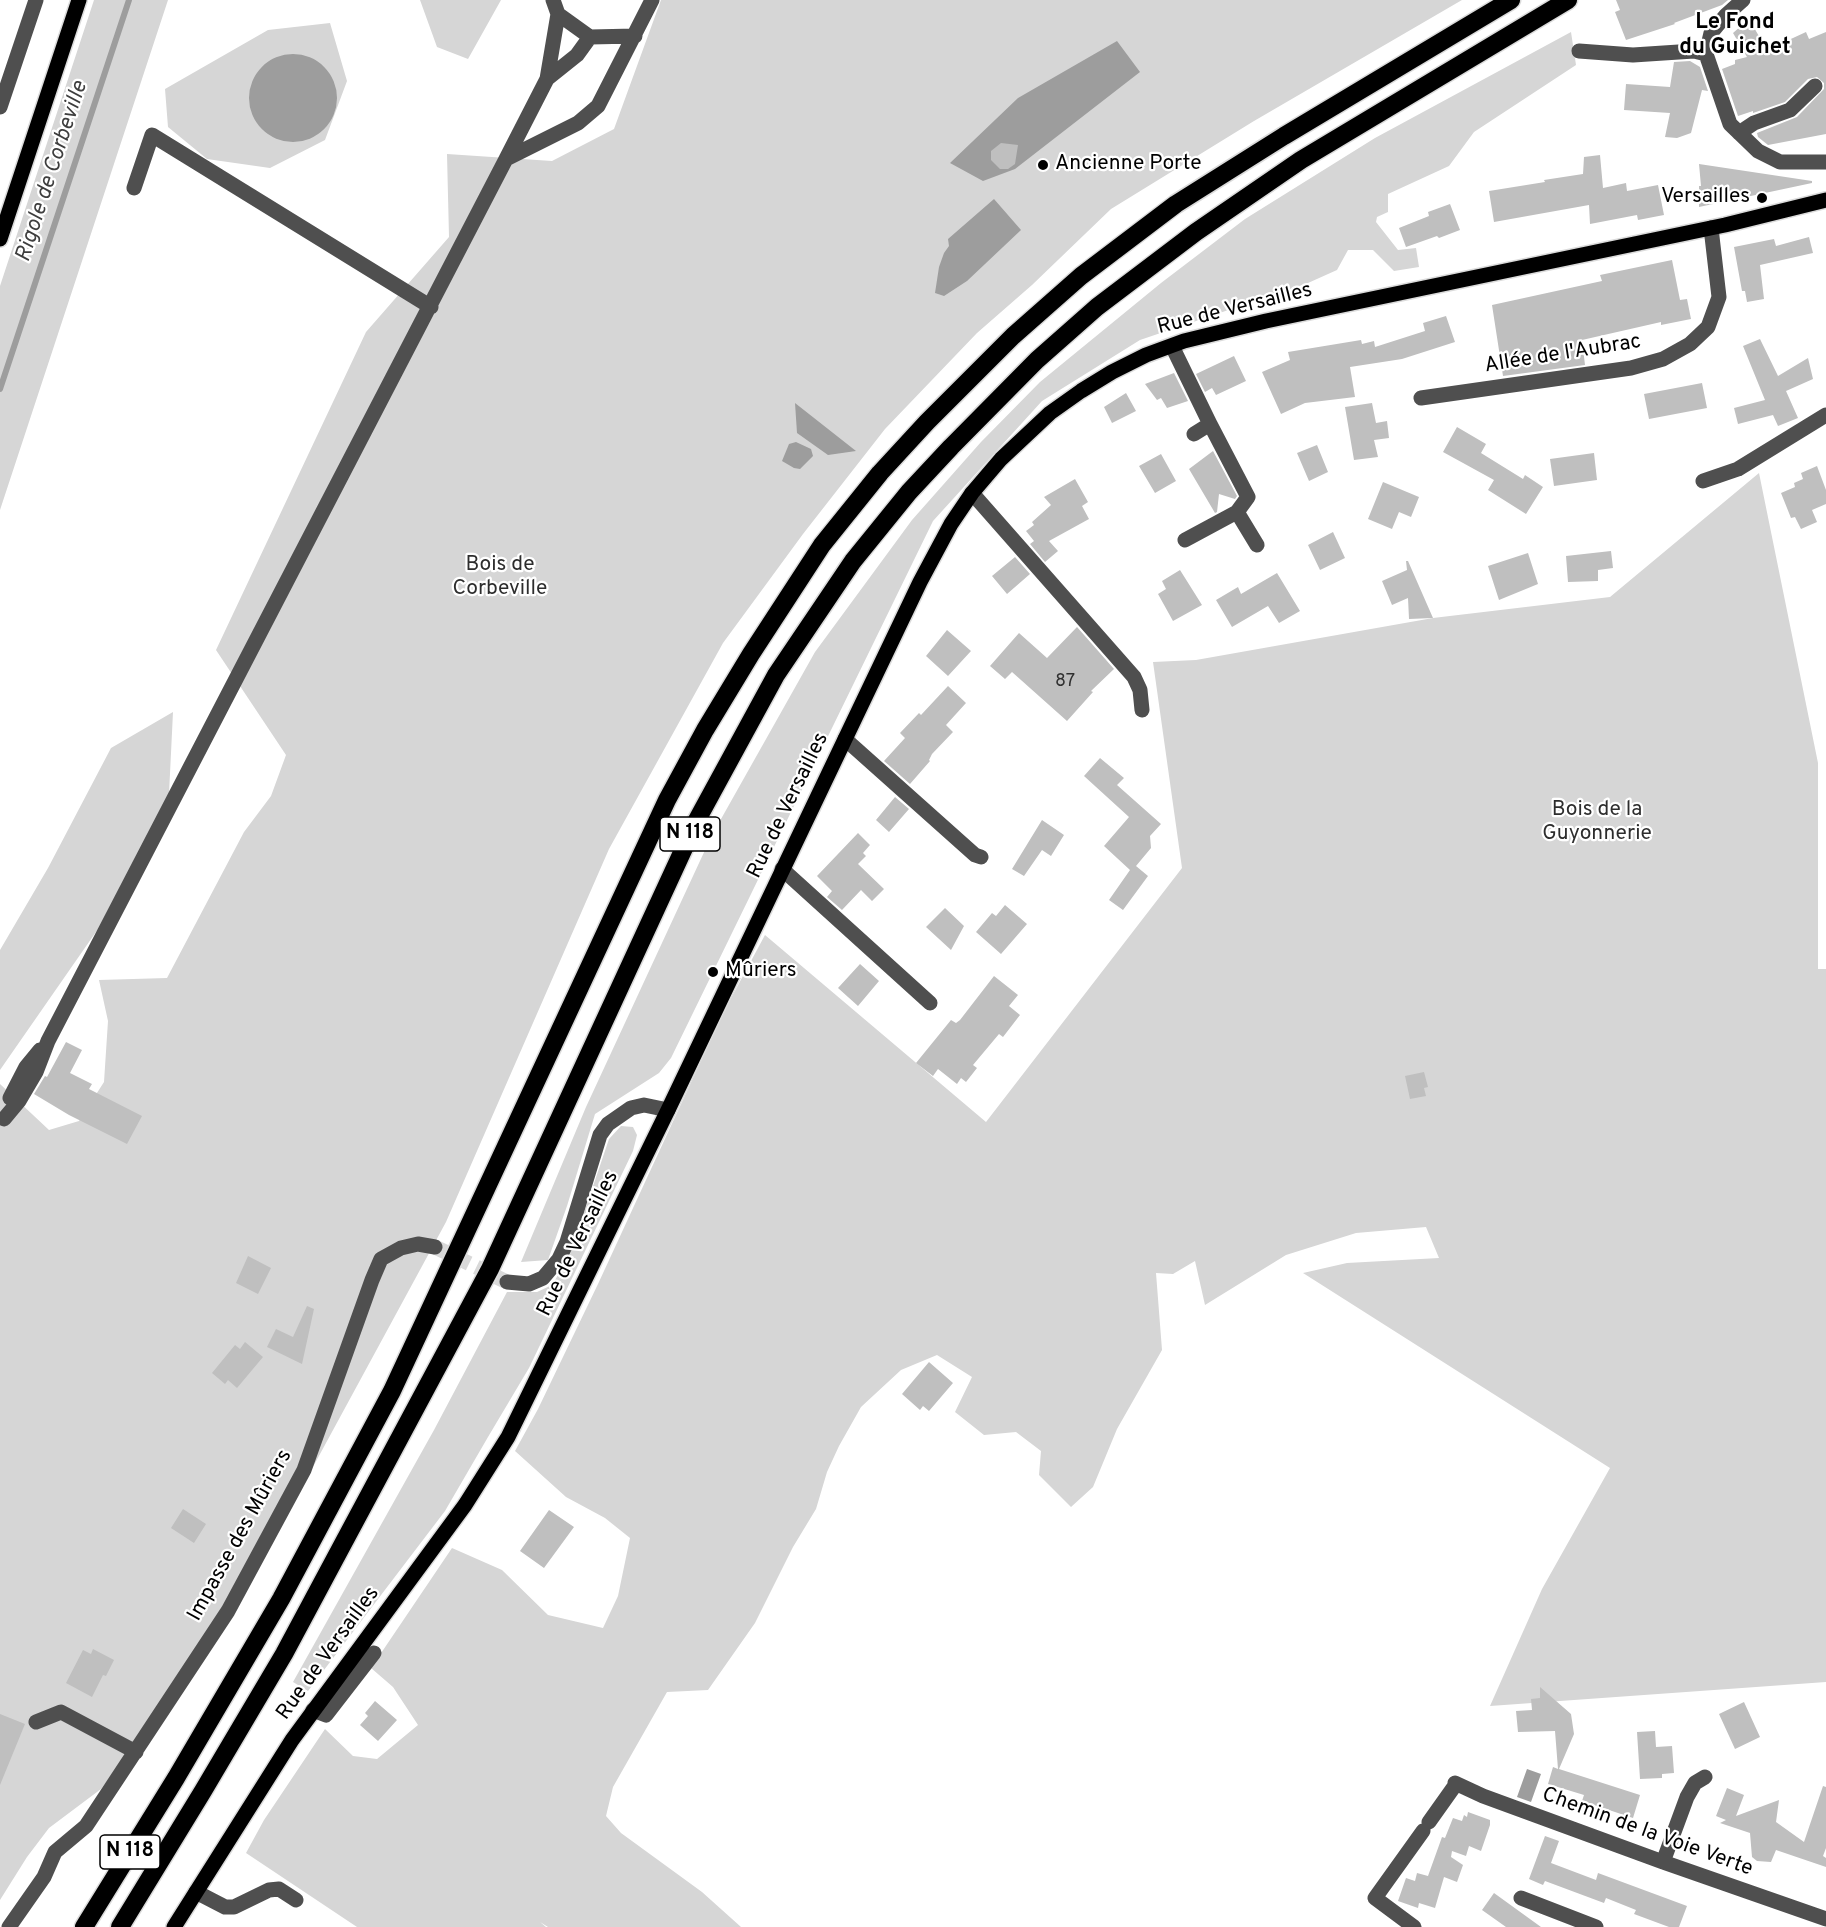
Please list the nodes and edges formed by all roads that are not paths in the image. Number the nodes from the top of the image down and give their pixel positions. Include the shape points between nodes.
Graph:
1 (36, 0) edge
2 (79, 0) edge
3 (652, 0) edge
4 (1511, 0) edge
5 (1568, 0) edge
6 (1743, 0) edge
7 (555, 7) edge
8 (635, 36) junction
9 (590, 38) junction
10 (1579, 51) dead end
11 (1706, 54) junction
12 (547, 79) junction
13 (1815, 86) dead end
14 (0, 107) edge
15 (1739, 133) junction
16 (506, 159) junction
17 (1826, 162) edge
18 (134, 188) dead end
19 (1826, 200) edge
20 (5, 204) edge
21 (1711, 228) junction
22 (0, 239) edge
23 (430, 307) junction
24 (1173, 346) junction
25 (1421, 398) dead end
26 (1826, 415) edge
27 (1210, 424) junction
28 (1194, 434) dead end
29 (1704, 481) dead end
30 (972, 493) junction
31 (1237, 512) junction
32 (1185, 540) dead end
33 (1257, 545) dead end
34 (1142, 710) dead end
35 (845, 739) junction
36 (981, 857) dead end
37 (782, 869) junction
38 (930, 1003) dead end
39 (48, 1041) dead end
40 (668, 1110) junction
41 (435, 1246) tunnel mouth
42 (507, 1282) tunnel mouth
43 (374, 1653) dead end
44 (313, 1710) junction
45 (36, 1722) dead end
46 (136, 1752) junction
47 (1705, 1778) dead end
48 (1663, 1862) junction
49 (196, 1892) junction
50 (1521, 1898) dead end
51 (296, 1900) dead end
52 (1826, 1919) edge
53 (9, 1927) edge
54 (84, 1927) edge
55 (120, 1927) edge
56 (174, 1927) edge
57 (1414, 1927) edge
58 (1596, 1927) edge

1 - 14 street
2 - 20 main road
3 - 8 street
4 - 54 highway, N 118 via 1176,204 1081,276 1013,336 927,422 822,546 751,654 667,800 392,1391 281,1599
5 - 55 highway, N 118 via 1301,160 1196,231 1097,307 1037,360 951,447 853,561 776,675 697,820 490,1269 284,1654
6 - 11 street via 1712,33
7 - 9 street
7 - 12 street
8 - 9 street
8 - 16 street via 598,106 578,123
9 - 12 street via 577,55
10 - 11 street
11 - 15 street via 1730,124
12 - 16 street
13 - 15 street via 1790,110
15 - 17 street via 1758,152 1780,162
16 - 23 street
18 - 23 street via 152,135
19 - 21 main road, Rue de Versailles
20 - 22 main road
21 - 24 main road, Rue de Versailles via 1266,321
21 - 25 street, Allée de l'Aubrac via 1719,297 1707,327 1690,344 1663,359 1631,368
23 - 39 street
24 - 27 street
24 - 30 main road, Rue de Versailles via 1112,372 1050,413
26 - 29 street via 1738,469
27 - 28 street
27 - 31 street via 1248,497
30 - 34 street via 1134,676
30 - 35 main road, Rue de Versailles via 935,553
31 - 32 street
31 - 33 street
35 - 36 street
35 - 37 main road, Rue de Versailles
37 - 38 street
37 - 40 main road, Rue de Versailles
40 - 42 street via 644,1105 608,1124 600,1135 559,1259 543,1278 529,1284
40 - 44 main road, Rue de Versailles via 508,1437 465,1505
41 - 46 street, Impasse des Mûriers via 401,1248 381,1259 304,1470 228,1611
43 - 44 street via 326,1715
44 - 49 main road, Rue de Versailles
45 - 46 street via 62,1712
46 - 53 street, Impasse des Mûriers via 87,1826 55,1852 44,1876
47 - 48 street via 1695,1783 1687,1797
48 - 52 street, Chemin de la Voie Verte
48 - 57 street, Chemin de la Voie Verte via 1456,1784 1375,1898
49 - 51 street via 225,1907 279,1888
49 - 56 main road, Rue de Versailles
50 - 58 street

